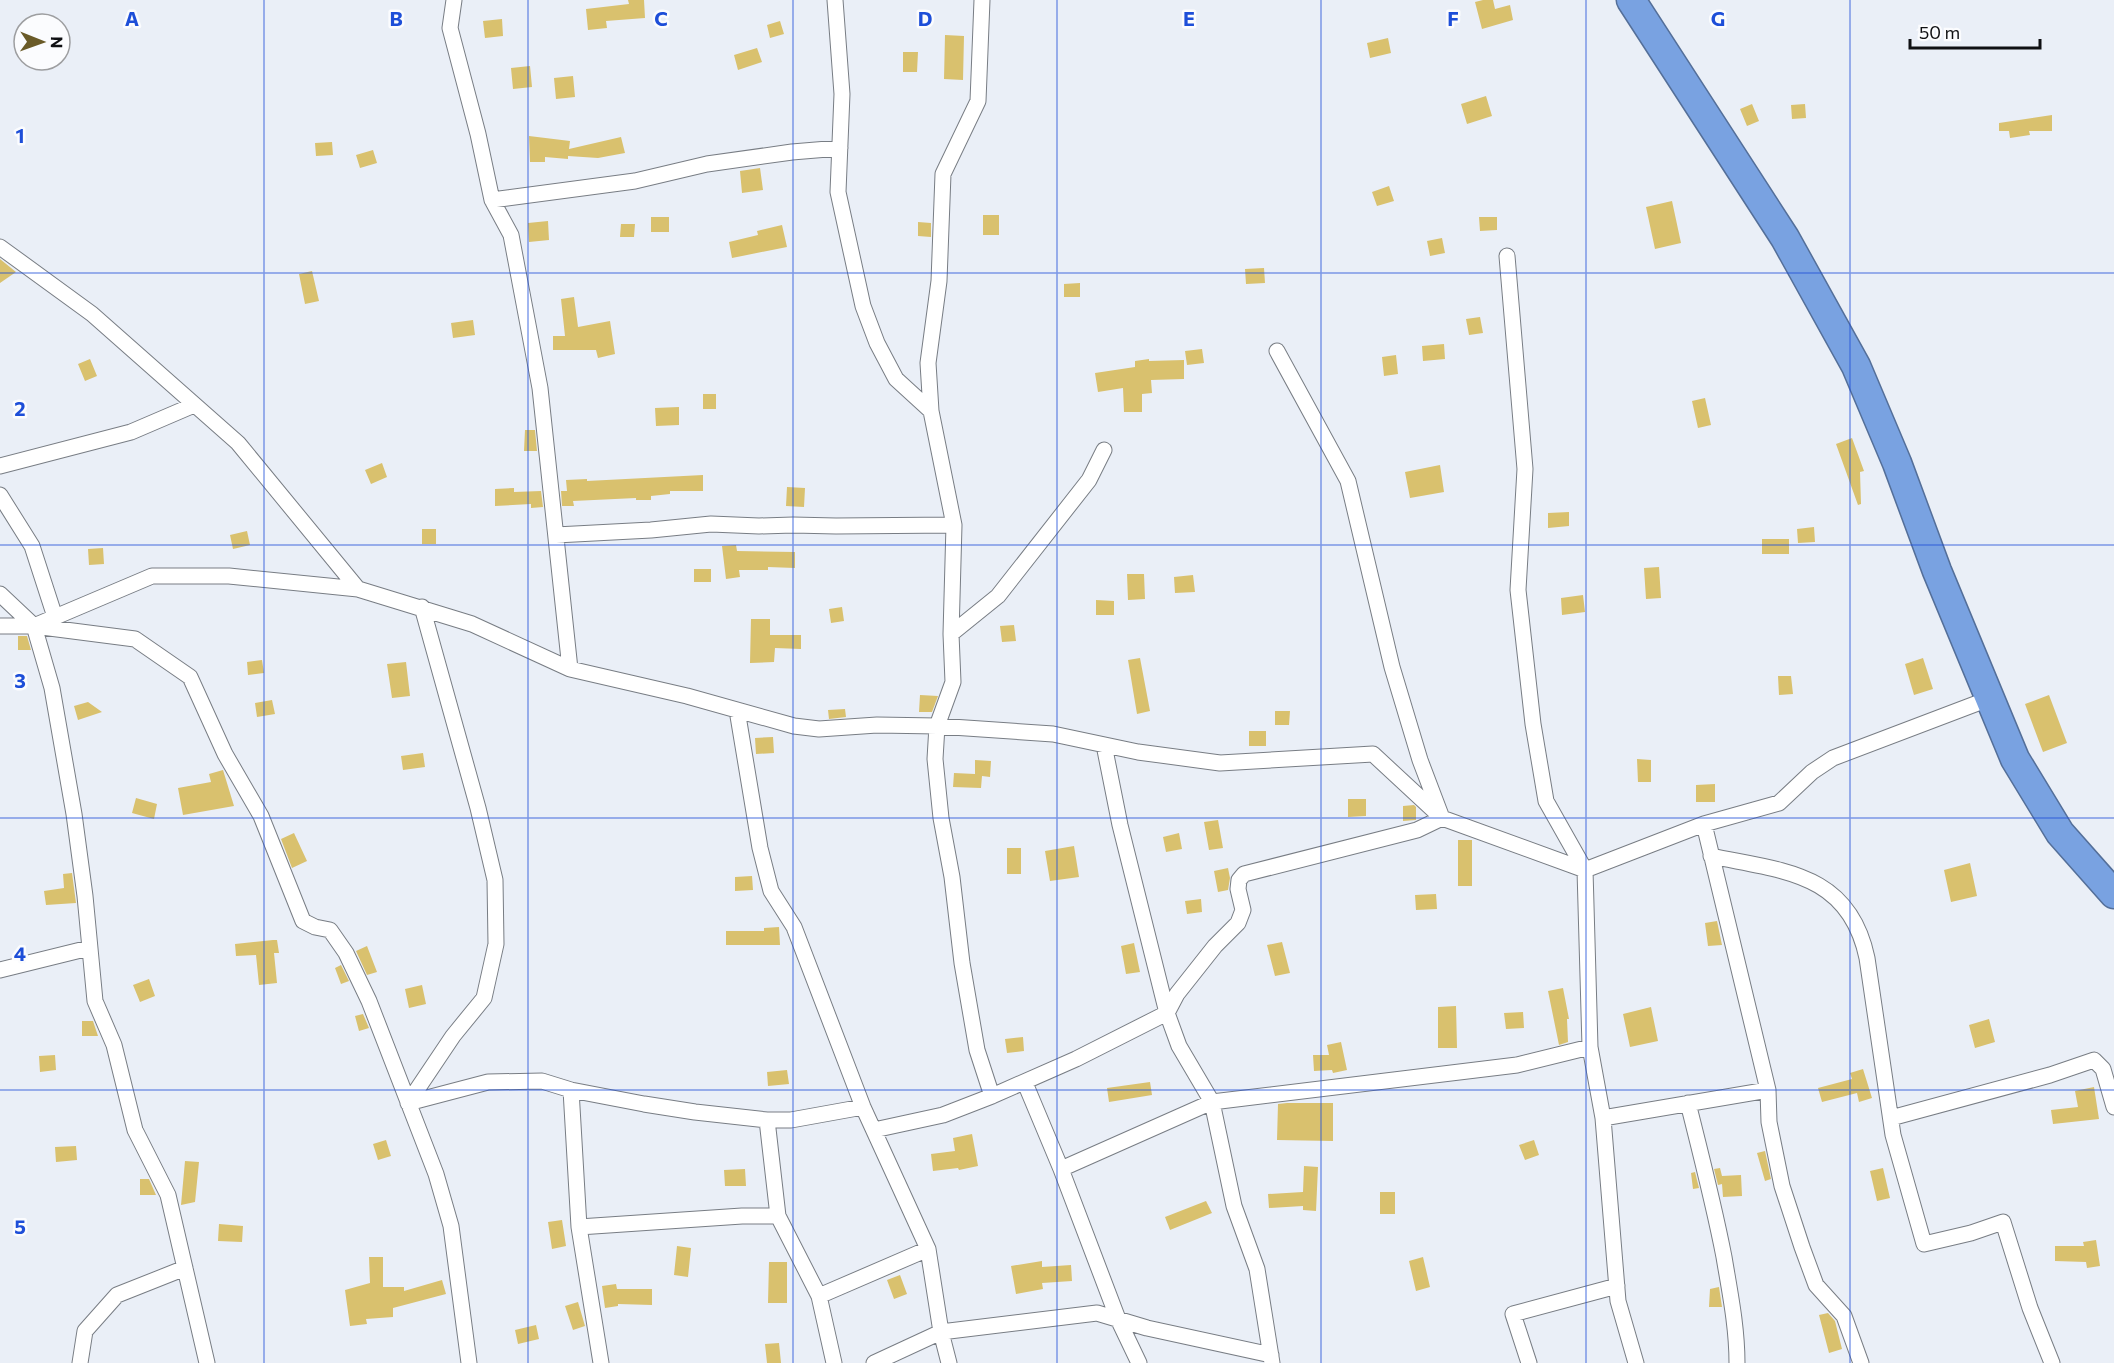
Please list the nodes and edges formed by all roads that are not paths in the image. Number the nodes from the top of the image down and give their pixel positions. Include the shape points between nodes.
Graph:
1 (454, 0) edge
2 (835, 0) edge
3 (982, 0) edge
4 (1631, 0) edge
5 (840, 148) junction
6 (492, 200) junction
7 (0, 248) edge
8 (1507, 256) dead end
9 (1277, 351) dead end
10 (194, 405) junction
11 (931, 411) junction
12 (1104, 450) dead end
13 (0, 466) edge
14 (0, 495) edge
15 (954, 525) junction
16 (556, 536) junction
17 (358, 589) junction
18 (0, 594) edge
19 (422, 607) junction
20 (55, 617) junction
21 (0, 626) edge
22 (34, 626) junction
23 (951, 634) junction
24 (570, 669) junction
25 (1991, 698) junction
26 (737, 710) junction
27 (938, 726) junction
28 (1104, 745) junction
29 (1442, 818) junction
30 (1704, 824) junction
31 (1711, 856) junction
32 (1585, 870) junction
33 (2114, 894) edge
34 (89, 948) junction
35 (0, 970) edge
36 (1167, 1013) junction
37 (1590, 1047) junction
38 (1025, 1083) junction
39 (571, 1090) junction
40 (1768, 1090) junction
41 (992, 1096) junction
42 (1212, 1102) junction
43 (408, 1103) junction
44 (1688, 1103) junction
45 (863, 1107) junction
46 (2114, 1107) edge
47 (1603, 1118) junction
48 (1891, 1118) junction
49 (766, 1120) junction
50 (874, 1130) junction
51 (1061, 1169) junction
52 (778, 1216) junction
53 (579, 1227) junction
54 (928, 1249) junction
55 (185, 1268) junction
56 (1617, 1286) junction
57 (819, 1296) junction
58 (1118, 1319) junction
59 (941, 1332) junction
60 (1271, 1359) edge
61 (80, 1363) edge
62 (207, 1363) edge
63 (469, 1363) edge
64 (601, 1363) edge
65 (834, 1363) edge
66 (874, 1363) edge
67 (949, 1363) edge
68 (1139, 1363) edge
69 (1530, 1363) edge
70 (1636, 1363) edge
71 (1737, 1363) edge
72 (1861, 1363) edge
73 (2052, 1363) edge

1 - 6 street via 450,28
2 - 5 street via 842,94
3 - 11 street via 978,101 943,174 939,281 928,363
4 - 25 highway via 1785,238 1856,366
5 - 6 street via 707,164 635,181
5 - 11 street via 838,192 863,306 896,379
6 - 16 street via 510,235 540,388
7 - 10 street via 92,315
8 - 32 street via 1525,469 1518,590 1533,724 1546,801
9 - 29 street via 1348,481 1392,667
10 - 13 street via 131,432
10 - 17 street via 238,443
11 - 15 street
12 - 23 street via 1089,480 998,596
14 - 20 street via 32,546
15 - 16 street via 711,524
15 - 23 street
16 - 24 street
17 - 19 street
17 - 20 street via 229,576 152,576
18 - 22 street
19 - 24 street via 472,624
19 - 43 street via 495,880 496,944 484,998
20 - 22 street
21 - 22 street
22 - 34 street via 52,688 74,813
22 - 43 street via 135,639 190,677 225,754 261,816 303,921 330,930 346,953
23 - 27 street via 953,682
24 - 26 street
25 - 30 street via 1833,758 1779,803
25 - 33 highway via 2015,759 2034,792 2060,833
26 - 27 street via 819,729
26 - 45 street via 771,891 794,927
27 - 28 street via 1053,734
27 - 41 street via 935,759 962,963 977,1050
28 - 29 street via 1220,763 1373,754
28 - 36 street
29 - 32 street
29 - 36 street via 1417,830 1244,874 1238,888 1243,910 1238,923 1177,994
30 - 31 street
30 - 32 street
31 - 40 street
31 - 48 street via 1809,879 1834,896 1853,918 1868,958
32 - 37 street
34 - 35 street
34 - 55 street via 95,1001 114,1045 135,1130 168,1195
36 - 38 street
36 - 42 street via 1179,1046
37 - 42 street via 1517,1065
37 - 47 street
38 - 41 street
38 - 51 street
39 - 43 street via 542,1081 488,1082
39 - 49 street
39 - 53 street
40 - 44 street
40 - 72 street via 1769,1122 1782,1186 1802,1247 1816,1285 1844,1316
41 - 50 street via 943,1115
42 - 51 street
42 - 60 street via 1234,1206 1257,1269
43 - 63 street via 452,1226
44 - 47 street
44 - 71 street via 1730,1290
45 - 49 street via 791,1120
45 - 50 street
46 - 48 street via 2103,1069 2094,1060
47 - 56 street
48 - 73 street via 1924,1244 2003,1222
49 - 52 street
50 - 54 street
51 - 58 street
52 - 53 street
52 - 57 street
53 - 64 street
54 - 57 street
54 - 59 street
55 - 61 street via 117,1295 85,1331
55 - 62 street
56 - 69 street via 1513,1314
56 - 70 street
57 - 65 street
58 - 59 street via 1097,1313
58 - 60 street
58 - 68 street
59 - 66 street
59 - 67 street

